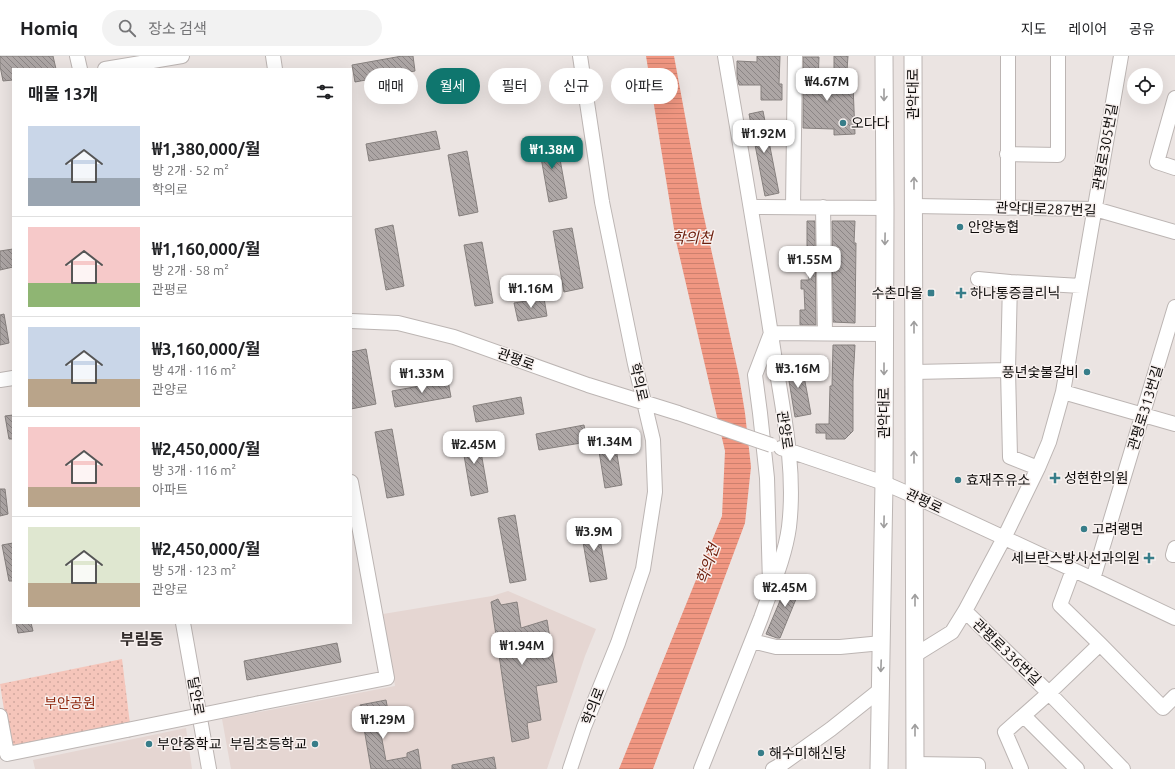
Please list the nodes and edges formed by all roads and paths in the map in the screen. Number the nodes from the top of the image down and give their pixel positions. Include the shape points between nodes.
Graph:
1 (78, 56) edge
2 (182, 56) edge
3 (272, 56) edge
4 (580, 56) edge
5 (725, 56) edge
6 (795, 56) edge
7 (884, 56) edge
8 (913, 56) edge
9 (1008, 56) edge
10 (1058, 56) edge
11 (1121, 56) edge
12 (80, 68) edge
13 (112, 68) edge
14 (275, 68) edge
15 (1175, 98) edge
16 (1007, 154) junction
17 (1175, 168) edge
18 (914, 206) junction
19 (751, 207) junction
20 (794, 207) junction
21 (823, 207) junction
22 (885, 208) junction
23 (1008, 208) junction
24 (1095, 209) junction
25 (1175, 232) edge
26 (978, 279) dead end
27 (1010, 282) junction
28 (1081, 286) junction
29 (1175, 307) edge
30 (352, 321) edge
31 (771, 333) junction
32 (825, 333) junction
33 (884, 334) junction
34 (1008, 370) junction
35 (914, 372) junction
36 (12, 378) edge
37 (0, 380) edge
38 (1064, 392) junction
39 (644, 402) junction
40 (1143, 415) junction
41 (1175, 424) edge
42 (788, 452) junction
43 (1038, 468) junction
44 (884, 483) junction
45 (352, 488) edge
46 (914, 496) junction
47 (1004, 538) junction
48 (1175, 548) edge
49 (1175, 555) edge
50 (1073, 570) junction
51 (1094, 579) junction
52 (770, 593) junction
53 (964, 610) junction
54 (1175, 618) edge
55 (183, 624) edge
56 (752, 641) junction
57 (882, 643) junction
58 (1100, 644) junction
59 (915, 655) junction
60 (880, 690) junction
61 (1049, 693) junction
62 (1175, 696) edge
63 (0, 716) edge
64 (1024, 716) junction
65 (915, 766) edge
66 (209, 769) edge
67 (570, 769) edge
68 (701, 769) edge
69 (773, 769) edge
70 (879, 769) edge
71 (978, 769) edge
72 (1021, 769) edge
73 (1077, 769) edge
74 (1123, 769) edge

1 - 12 street
2 - 13 street
3 - 14 street
4 - 39 street, 학의로 via 602,202
5 - 19 street, 관양로
6 - 20 street
7 -> 22 main road, 관악대로
18 -> 8 main road, 관악대로
9 - 16 street
10 - 16 street via 1058,154
11 - 24 street, 관평로305번길
15 - 17 street via 1156,162
16 - 23 street
18 - 23 street, 관악대로287번길
35 -> 18 main road, 관악대로
19 - 20 street
19 - 31 street, 관양로
20 - 21 street
21 - 22 street
21 - 32 street
22 -> 33 main road, 관악대로
23 - 24 street, 관악대로287번길
24 - 25 street, 관악대로287번길
24 - 28 street, 관평로305번길
26 - 27 street
27 - 28 street
27 - 34 street
28 - 38 street, 관평로305번길
29 - 40 street, 관평로313번길
30 - 39 street, 관평로 via 398,323 454,337 588,385
31 - 32 street
31 - 42 street, 관양로
31 - 52 street via 755,375 766,478
32 - 33 street
33 -> 44 main road, 관악대로
34 - 35 street
34 - 43 street via 1010,456
46 -> 35 main road, 관악대로
36 - 37 street
38 - 40 street
38 - 43 street, 관평로305번길
39 - 42 street, 관평로, bridge
39 - 67 street, 학의로 via 653,440 655,492 643,569
40 - 41 street
40 - 51 street, 관평로313번길
42 - 44 street, 관평로
42 - 52 street, 관양로 via 792,496 789,529
43 - 47 street, 관평로305번길
44 - 46 street, 관평로
44 -> 57 main road, 관악대로
45 - 63 street, bridge via 386,678 7,754
46 - 47 street, 관평로
59 -> 46 main road, 관악대로
47 - 50 street, 관평로
47 - 53 street
48 - 49 street
50 - 51 street, 관평로
50 - 58 street via 1060,605
51 - 54 street, 관평로
52 - 56 street, 관양로
53 - 59 street via 952,632
53 - 61 street, 관평로336번길
55 - 66 street, 달안로
56 - 57 street via 776,647 840,647
56 - 68 street, 관양로
57 -> 60 main road, 관악대로
58 - 61 street
58 - 62 street via 1163,708
65 -> 59 main road, 관악대로
60 - 69 street via 831,729
60 - 70 main road, 관악대로
61 - 64 street, 관평로336번길
61 - 74 street, 관평로336번길
64 - 72 street, 관평로336번길 via 1005,732
64 - 73 street
65 - 71 street via 978,765

